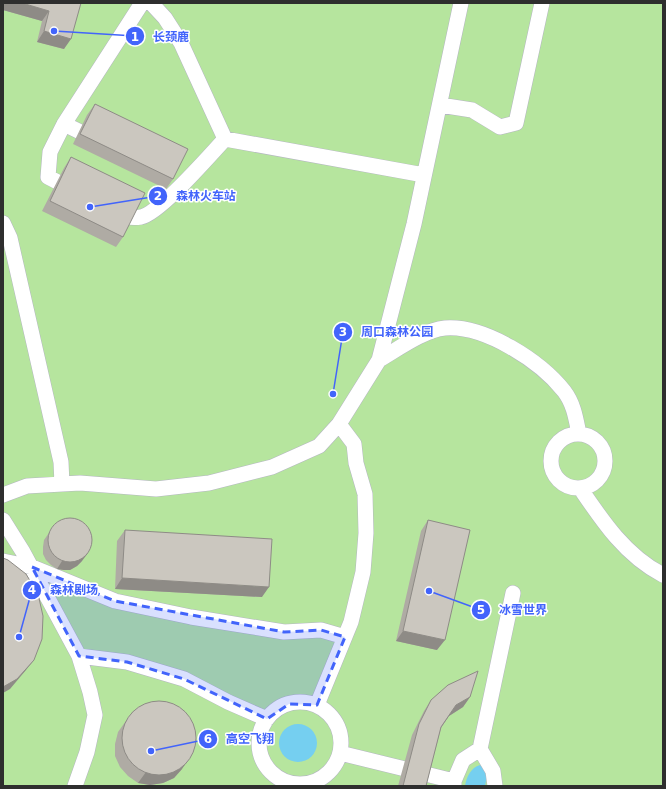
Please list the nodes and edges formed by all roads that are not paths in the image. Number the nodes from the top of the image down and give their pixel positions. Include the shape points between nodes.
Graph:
1 (142, 3) edge
2 (151, 3) edge
3 (461, 3) edge
4 (542, 3) edge
5 (440, 105) junction
6 (64, 124) junction
7 (225, 139) junction
8 (106, 144) edge
9 (170, 175) edge
10 (424, 175) junction
11 (184, 182) junction
12 (90, 199) edge
13 (105, 207) edge
14 (3, 223) edge
15 (379, 360) junction
16 (339, 424) junction
17 (579, 434) junction
18 (62, 484) junction
19 (580, 488) junction
20 (3, 495) edge
21 (3, 520) edge
22 (3, 562) edge
23 (32, 567) junction
24 (663, 575) edge
25 (512, 593) dead end
26 (345, 637) junction
27 (79, 656) junction
28 (317, 705) junction
29 (267, 719) junction
30 (480, 749) junction
31 (340, 753) junction
32 (285, 784) edge
33 (454, 784) edge
34 (75, 786) edge
35 (496, 786) edge

1 - 6 street
2 - 7 street via 165,18 181,44
3 - 5 street
4 - 5 street via 516,123 500,127 472,110
5 - 10 street
6 - 8 street
6 - 12 street via 50,152 48,177
7 - 10 street
7 - 11 street
9 - 11 street
10 - 15 street
11 - 13 street via 163,204 142,217 126,218
14 - 18 street via 10,238 37,353 61,462
15 - 16 street
15 - 17 street via 427,333 445,328 473,331 514,348 546,372 564,392 575,412
16 - 18 street via 319,446 272,467 209,483 156,489
16 - 26 street via 354,444 356,463 365,494 363,572
17 - 19 street via 591,438 601,446 605,464 597,481
17 - 19 street via 566,437 556,445 550,461 556,477 562,484
18 - 20 street via 27,486
19 - 24 street via 604,524 628,550
21 - 23 street
22 - 23 street
23 - 26 street via 115,601 191,617 284,632 321,630
23 - 27 street
25 - 30 street
26 - 28 street
27 - 29 street via 127,662 184,679
27 - 34 street via 95,715 87,752
28 - 29 street via 303,702 289,704 276,710
28 - 31 street via 337,725 341,739
29 - 32 street via 261,730 260,755 266,767
30 - 33 street via 463,760
30 - 35 street via 493,770
31 - 32 street via 334,766 324,776 312,782
31 - 33 street

